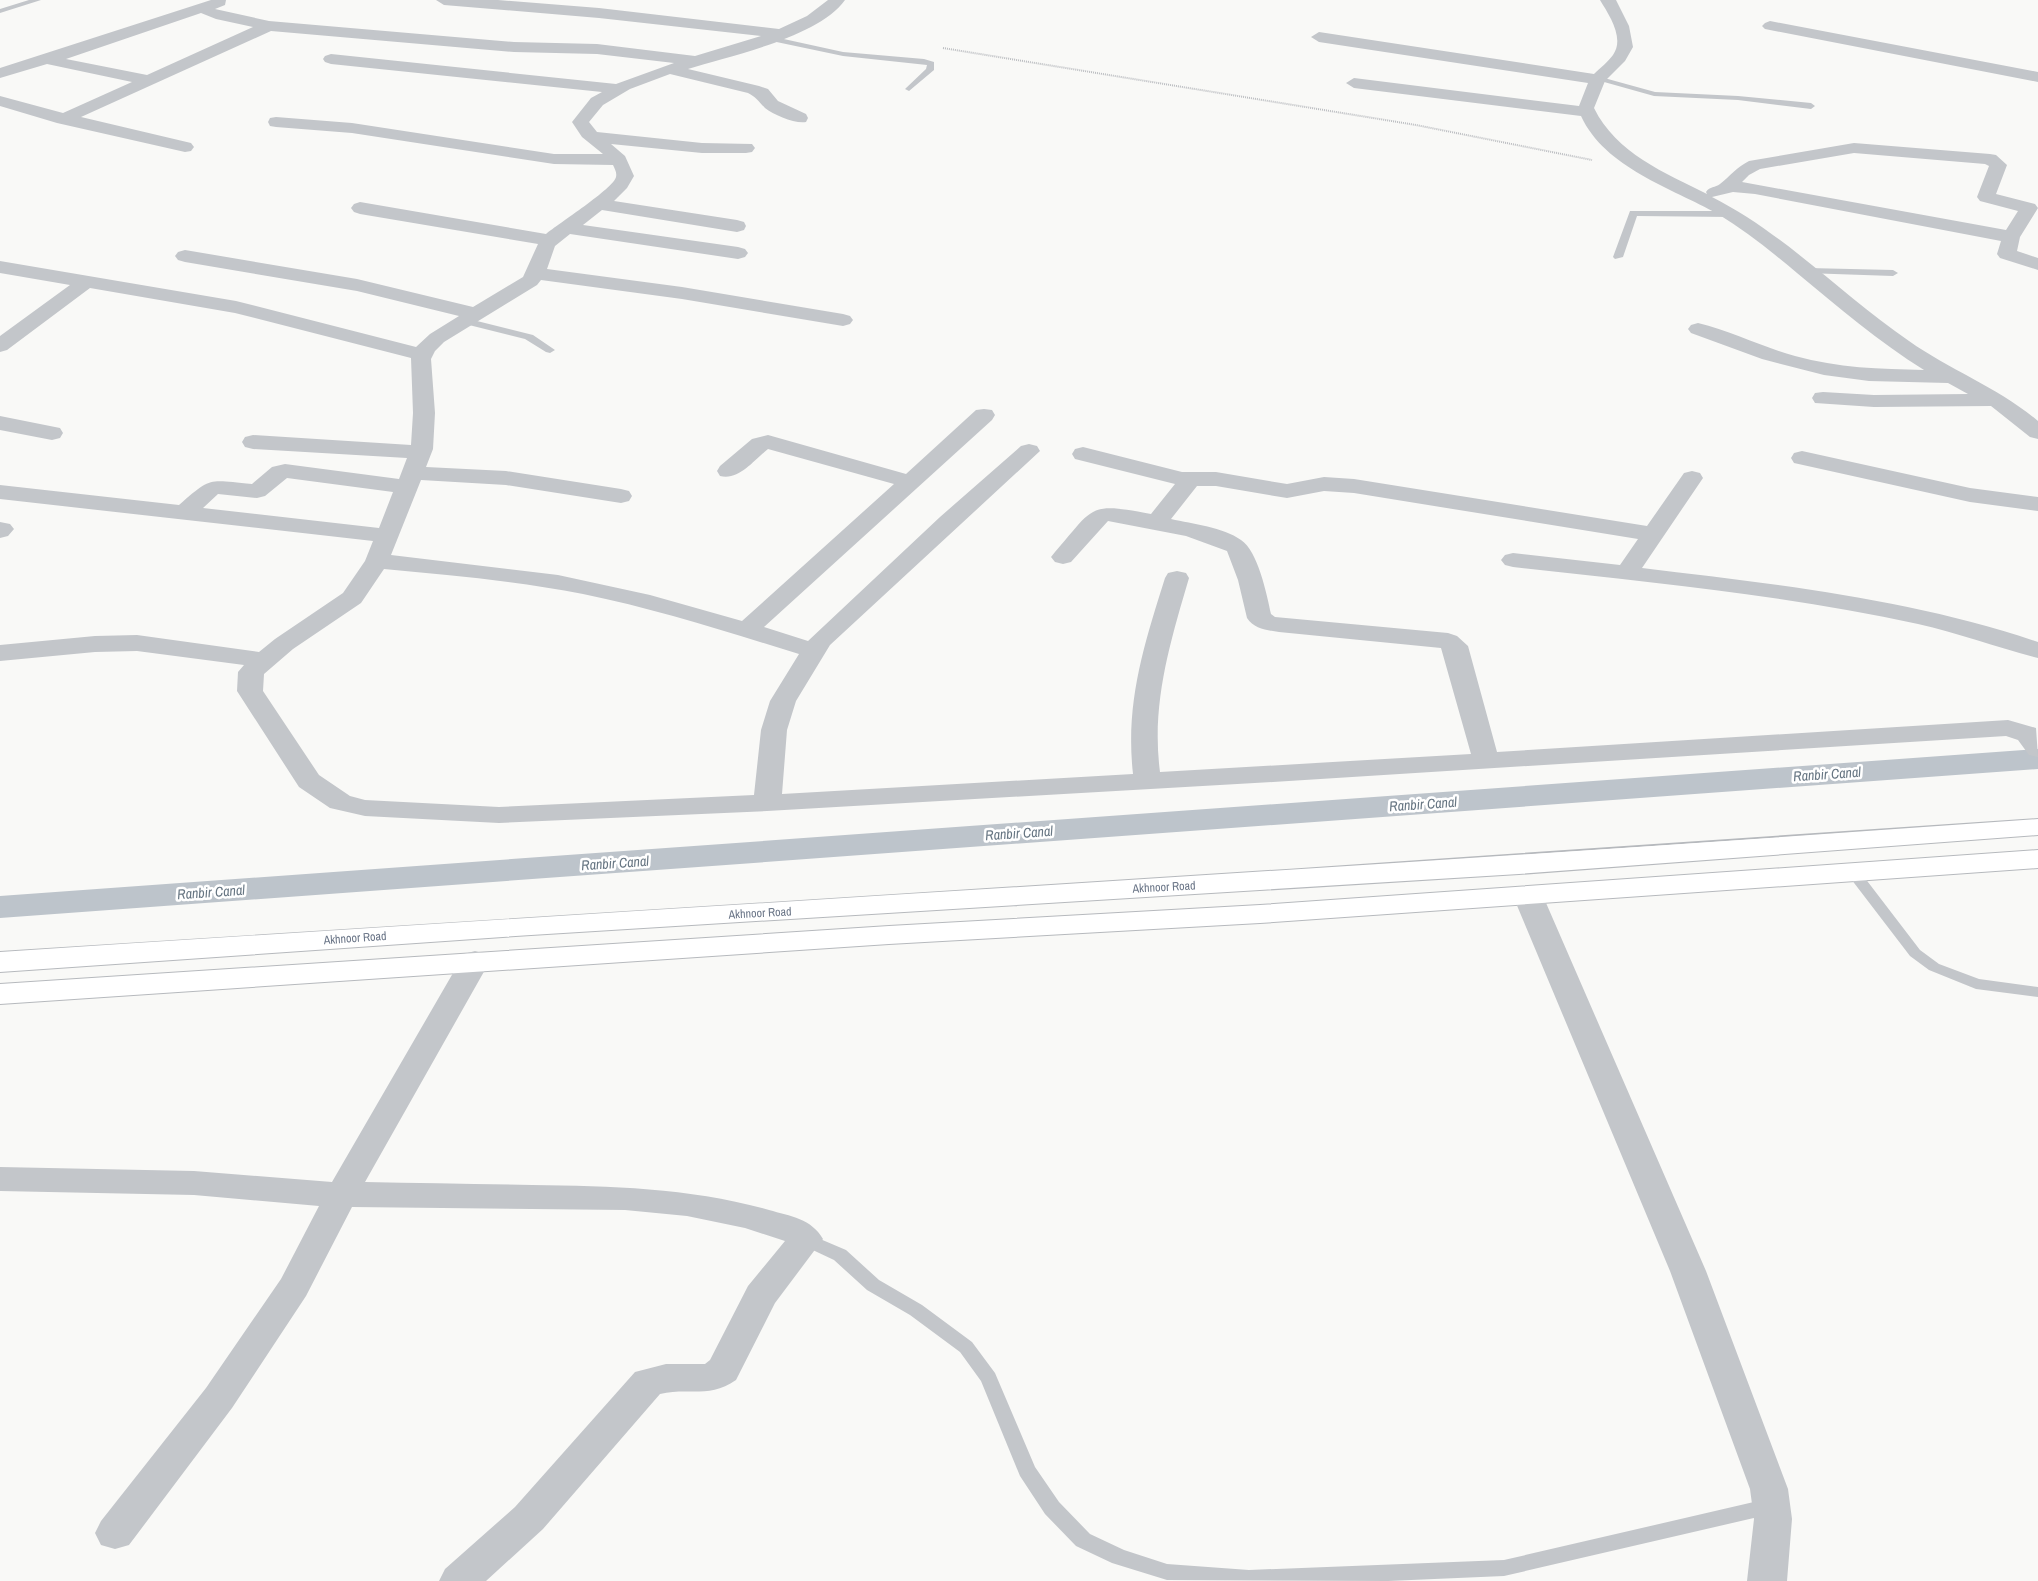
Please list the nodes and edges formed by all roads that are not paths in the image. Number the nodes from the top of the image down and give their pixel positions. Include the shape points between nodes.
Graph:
1 (37, 0) edge
2 (224, 0) edge
3 (444, 0) edge
4 (837, 0) edge
5 (1608, 0) edge
6 (204, 8) junction
7 (0, 11) edge
8 (269, 26) junction
9 (1770, 26) dead end
10 (775, 36) junction
11 (1319, 37) dead end
12 (331, 59) dead end
13 (48, 60) junction
14 (699, 61) junction
15 (672, 70) junction
16 (0, 73) edge
17 (2038, 78) edge
18 (1599, 79) junction
19 (148, 80) junction
20 (1354, 83) dead end
21 (619, 89) junction
22 (909, 89) dead end
23 (0, 102) edge
24 (1811, 106) dead end
25 (1587, 112) junction
26 (800, 118) dead end
27 (62, 119) junction
28 (276, 122) dead end
29 (593, 137) junction
30 (185, 147) dead end
31 (746, 148) dead end
32 (619, 160) junction
33 (1726, 188) junction
34 (1701, 198) junction
35 (598, 204) junction
36 (360, 208) dead end
37 (1730, 214) junction
38 (737, 226) dead end
39 (558, 234) junction
40 (2011, 237) junction
41 (738, 253) dead end
42 (185, 256) dead end
43 (1618, 257) dead end
44 (2038, 264) edge
45 (0, 267) edge
46 (1808, 271) junction
47 (1892, 273) dead end
48 (537, 274) junction
49 (87, 281) junction
50 (471, 318) junction
51 (843, 320) dead end
52 (1698, 329) dead end
53 (0, 346) edge
54 (550, 350) dead end
55 (423, 355) junction
56 (1951, 377) junction
57 (1823, 398) dead end
58 (1994, 400) junction
59 (984, 415) dead end
60 (0, 423) edge
61 (2038, 432) edge
62 (52, 433) dead end
63 (253, 442) dead end
64 (1029, 451) dead end
65 (1083, 454) dead end
66 (1802, 458) dead end
67 (413, 471) junction
68 (728, 471) dead end
69 (1692, 478) dead end
70 (1191, 479) junction
71 (911, 482) junction
72 (0, 492) edge
73 (621, 496) dead end
74 (2038, 504) edge
75 (184, 513) junction
76 (1155, 524) junction
77 (1654, 534) junction
78 (387, 536) junction
79 (1063, 557) dead end
80 (1513, 560) dead end
81 (377, 561) junction
82 (1627, 572) junction
83 (1177, 578) dead end
84 (747, 629) junction
85 (2038, 650) edge
86 (814, 651) junction
87 (0, 653) edge
88 (264, 660) junction
89 (2033, 735) edge
90 (1486, 761) junction
91 (1147, 781) junction
92 (767, 803) junction
93 (2038, 827) edge
94 (2038, 859) edge
95 (1852, 872) junction
96 (1524, 880) junction
97 (475, 961) junction
98 (0, 962) edge
99 (2038, 992) edge
100 (0, 994) edge
101 (0, 1179) edge
102 (342, 1194) junction
103 (806, 1239) junction
104 (1772, 1506) junction
105 (115, 1533) dead end
106 (459, 1581) edge
107 (1767, 1581) edge

1 - 7 lane
2 - 6 street
3 - 10 street via 599,13
4 - 10 street via 798,28
5 - 18 street via 1620,22 1625,38 1624,48
6 - 8 street via 221,16
6 - 13 street
8 - 14 street via 514,47 590,48
8 - 19 street
9 - 17 street
10 - 14 street
10 - 22 lane via 843,54 931,64 930,70
11 - 18 street
12 - 21 street
13 - 16 street
13 - 19 street
14 - 15 street
15 - 21 street
15 - 26 street via 753,89 762,93 772,105
18 - 24 lane via 1654,94
18 - 25 street
19 - 27 street
20 - 25 street
21 - 29 street via 584,113 580,122
23 - 27 street
25 - 34 street via 1592,125 1604,139 1648,169
27 - 30 street
28 - 32 street via 360,129 554,159
29 - 31 street via 702,148
29 - 32 street
32 - 35 street via 625,178
33 - 34 street
33 - 40 street via 1755,189
33 - 40 street via 1743,171 1755,165 1838,149 1901,150 1983,158 1998,165 1986,197 2029,208
34 - 37 street
35 - 38 street
35 - 39 street
36 - 39 street
37 - 43 lane via 1633,213
37 - 46 street
39 - 41 street
39 - 48 street via 544,246
40 - 44 street via 2007,254
42 - 50 street via 357,285
45 - 49 street
46 - 47 lane
46 - 56 street via 1892,339
48 - 50 street
48 - 51 street via 682,293
49 - 53 street
49 - 55 street via 236,307
50 - 54 lane via 529,337
50 - 55 street via 437,338
52 - 56 street via 1752,349 1828,370
55 - 67 street via 424,412
56 - 58 street
57 - 58 street
58 - 61 street
59 - 71 street
60 - 62 street
63 - 67 street
64 - 86 street via 820,641
65 - 70 street
66 - 74 street via 1970,495
67 - 73 street via 506,478
67 - 75 street via 285,471 257,490 214,487
67 - 78 street
68 - 71 street via 760,444 768,442
69 - 77 street
70 - 76 street
70 - 77 street via 1216,479 1287,491 1324,484 1354,486
71 - 84 street
72 - 75 street
75 - 78 street
76 - 79 street via 1101,515
76 - 90 street via 1220,538 1236,546 1243,558 1259,618 1268,623 1442,639 1452,643
77 - 82 street
78 - 81 street
80 - 82 street
81 - 84 street via 494,572 567,584
81 - 88 street via 352,598
82 - 85 street via 1861,605 1974,628
83 - 91 street via 1155,648 1146,694 1143,731
84 - 86 street
86 - 92 street via 783,701 776,723
87 - 88 street via 137,643
88 - 92 street via 251,672 250,691 309,780 340,802 365,808 499,815
89 - 90 street via 2014,729 1998,729
90 - 91 street
91 - 92 street
93 - 96 highway
94 - 95 highway
95 - 96 highway
95 - 99 lane via 1915,953 1934,967 1976,984
96 - 97 highway via 1260,914
96 - 98 highway, Akhnoor Road via 472,930
96 - 104 street via 1688,1271 1769,1490
97 - 100 highway
97 - 102 street
101 - 102 street via 194,1183
102 - 103 street via 625,1198 687,1204 746,1216 796,1231
102 - 105 street via 289,1295 219,1398
103 - 104 lane via 840,1255 873,1285 916,1310 966,1347 989,1378 1027,1470 1052,1508 1083,1540 1119,1557 1167,1572 1249,1578 1504,1568
103 - 106 street via 761,1295 723,1370 707,1378 666,1378 648,1382 529,1518
104 - 107 street

